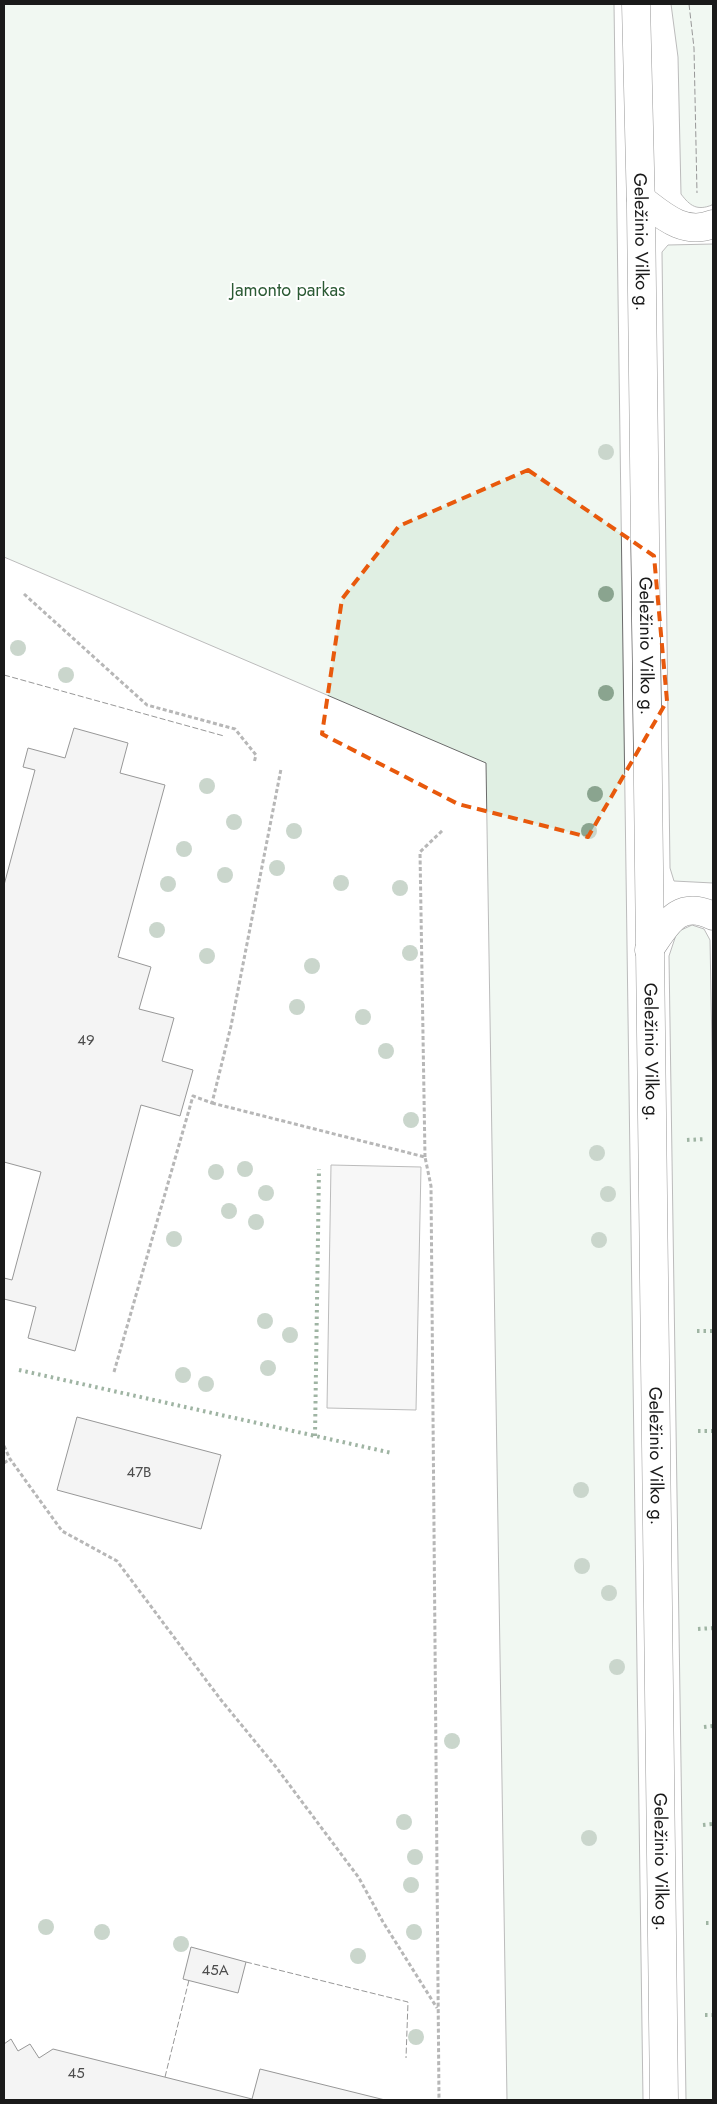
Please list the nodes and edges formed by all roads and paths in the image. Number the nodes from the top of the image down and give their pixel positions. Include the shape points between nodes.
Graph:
1 (636, 4) edge
2 (641, 198) junction
3 (713, 224) edge
4 (24, 594) dead end
5 (254, 763) dead end
6 (281, 770) dead end
7 (443, 830) dead end
8 (713, 916) edge
9 (649, 950) junction
10 (212, 1103) junction
11 (425, 1157) junction
12 (114, 1372) dead end
13 (4, 1446) edge
14 (10, 1458) junction
15 (4, 1463) edge
16 (437, 2009) junction
17 (439, 2100) edge
18 (664, 2100) edge

1 - 2 highway, Geležinio Vilko g.
2 - 3 highway via 671,222 694,227
2 - 9 highway, Geležinio Vilko g.
4 - 5 path via 148,705 235,729 256,755
6 - 10 path via 231,1026
7 - 11 path via 420,852
8 - 9 highway via 691,909 673,916
9 - 18 highway, Geležinio Vilko g.
10 - 11 path
10 - 12 path via 193,1096
11 - 16 path via 431,1186
13 - 14 path
14 - 15 path
14 - 16 path via 62,1531 117,1561 359,1878
16 - 17 path

